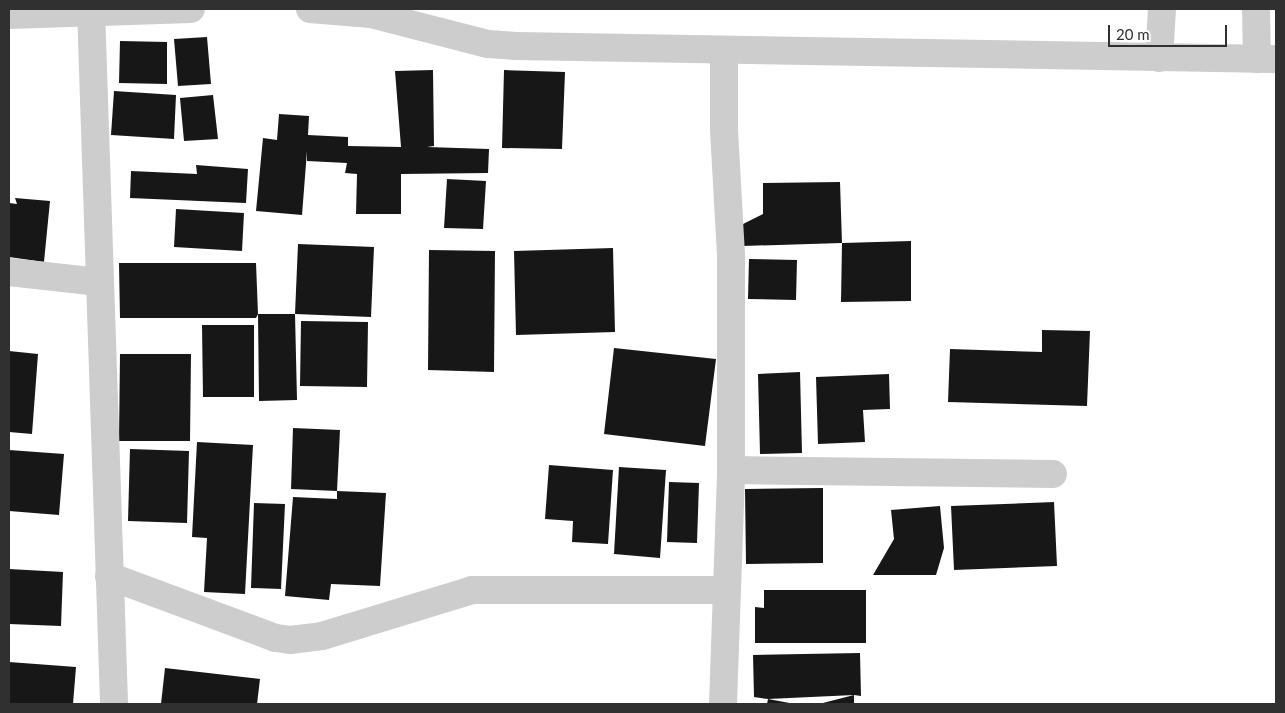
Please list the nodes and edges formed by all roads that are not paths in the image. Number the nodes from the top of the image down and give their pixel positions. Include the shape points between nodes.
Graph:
1 (191, 9) edge
2 (310, 9) edge
3 (1162, 9) edge
4 (1256, 9) edge
5 (91, 10) edge
6 (9, 15) edge
7 (724, 52) junction
8 (1159, 58) junction
9 (1267, 59) edge
10 (9, 272) edge
11 (99, 282) junction
12 (730, 470) junction
13 (1053, 474) dead end
14 (109, 576) junction
15 (727, 590) junction
16 (114, 704) edge
17 (723, 704) edge

1 - 5 street
2 - 7 street via 371,14 488,44
3 - 8 street
4 - 9 street
5 - 6 street
5 - 11 street
7 - 8 street
7 - 12 street via 730,255
8 - 9 street
10 - 11 street
11 - 14 street
12 - 13 street
12 - 15 street
14 - 15 street via 276,638 290,640 322,636 472,590
14 - 16 street
15 - 17 street

